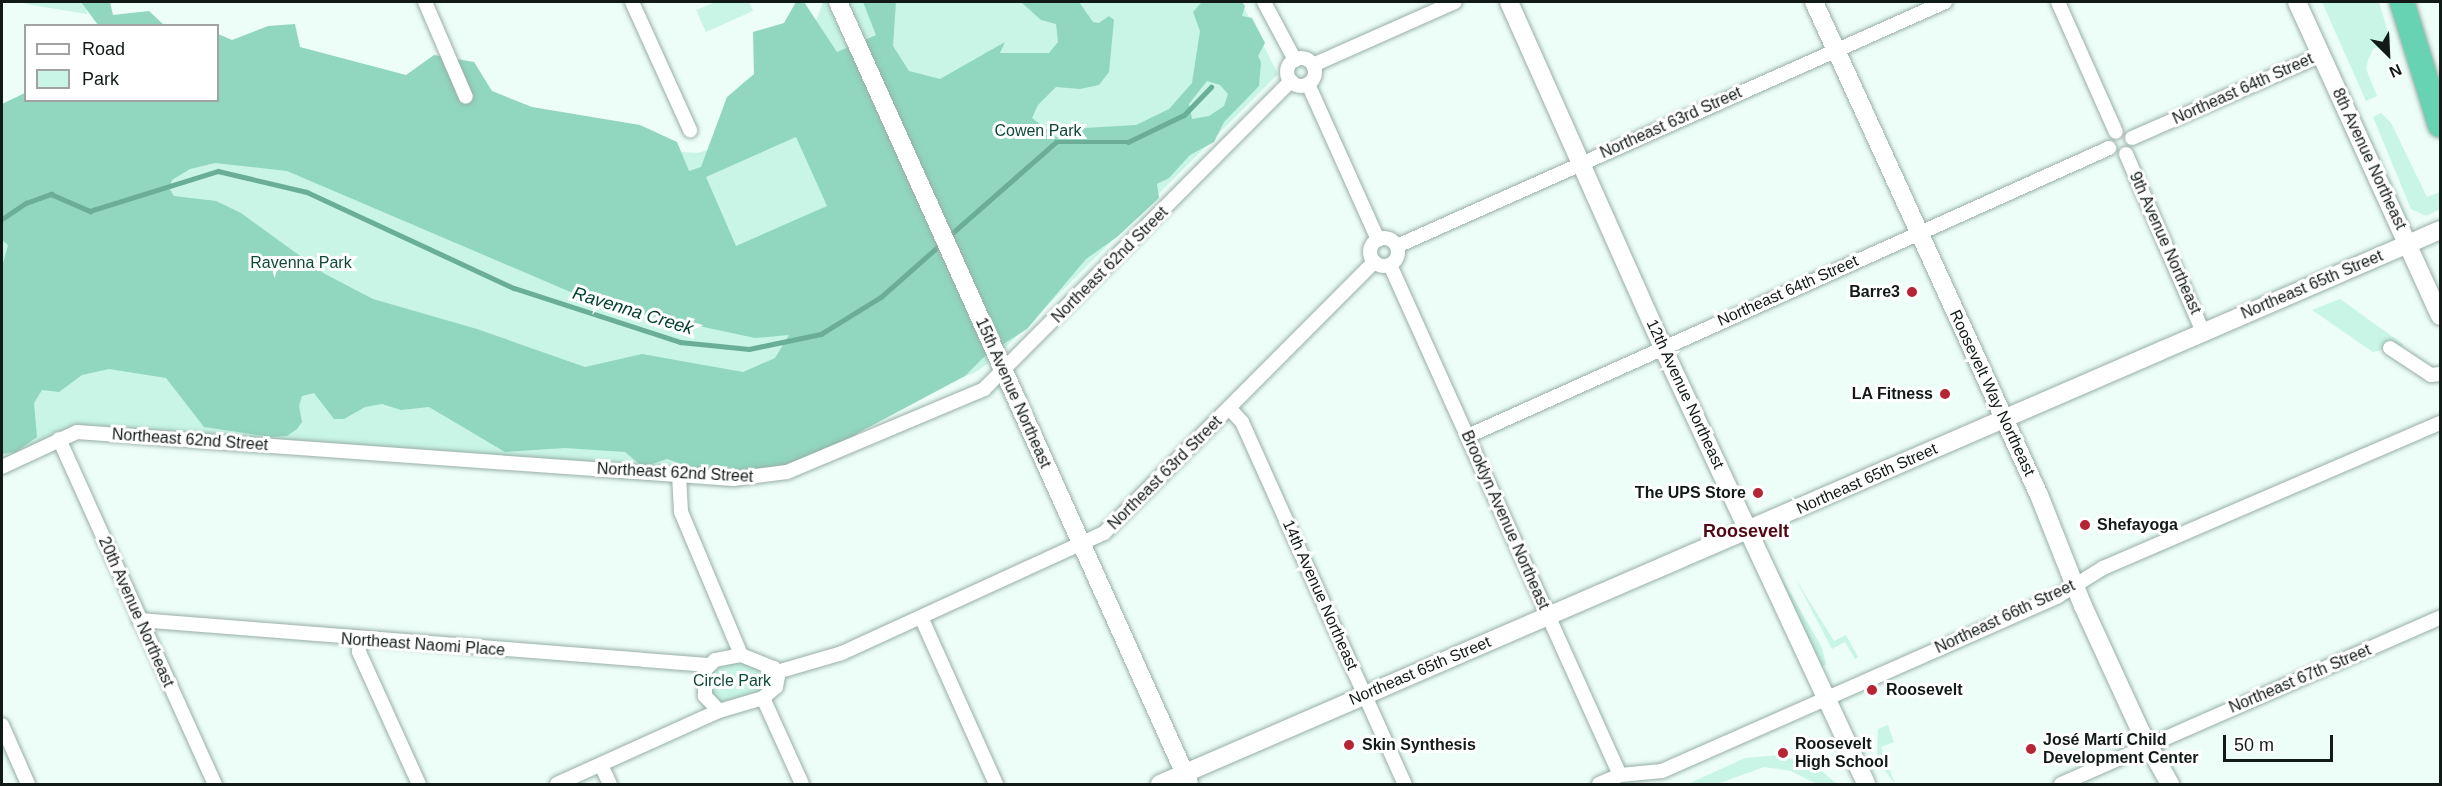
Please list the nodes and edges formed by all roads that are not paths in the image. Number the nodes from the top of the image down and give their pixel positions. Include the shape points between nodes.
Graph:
1 (425, 2) edge
2 (632, 2) edge
3 (838, 2) edge
4 (1264, 2) edge
5 (1455, 2) edge
6 (1509, 2) edge
7 (1814, 2) edge
8 (1945, 2) edge
9 (2058, 2) edge
10 (2297, 2) edge
11 (2402, 2) edge
12 (1836, 49) junction
13 (2321, 54) junction
14 (1295, 60) junction
15 (1313, 66) junction
16 (1291, 81) junction
17 (1308, 84) junction
18 (466, 97) dead end
19 (2440, 125) edge
20 (690, 130) dead end
21 (2116, 132) junction
22 (2132, 138) junction
23 (2109, 148) junction
24 (2126, 154) junction
25 (1581, 163) junction
26 (2440, 230) edge
27 (1919, 233) junction
28 (1378, 240) junction
29 (2408, 244) junction
30 (1397, 246) junction
31 (1374, 262) junction
32 (1390, 265) junction
33 (2440, 316) edge
34 (2204, 332) junction
35 (1663, 348) junction
36 (2390, 348) dead end
37 (1004, 372) junction
38 (2440, 374) edge
39 (1230, 409) junction
40 (2004, 418) junction
41 (2440, 423) edge
42 (1468, 436) junction
43 (59, 439) junction
44 (2, 467) edge
45 (679, 474) junction
46 (1748, 531) junction
47 (1080, 544) junction
48 (2076, 584) junction
49 (921, 617) junction
50 (1547, 617) junction
51 (2440, 618) edge
52 (139, 620) junction
53 (360, 640) junction
54 (741, 655) junction
55 (708, 665) junction
56 (777, 672) junction
57 (1365, 695) junction
58 (763, 698) junction
59 (1826, 699) junction
60 (719, 711) junction
61 (2, 725) edge
62 (2149, 744) junction
63 (601, 765) junction
64 (1620, 775) junction
65 (1187, 779) edge
66 (28, 784) edge
67 (215, 784) edge
68 (418, 784) edge
69 (557, 784) edge
70 (610, 784) edge
71 (802, 784) edge
72 (996, 784) edge
73 (1160, 784) edge
74 (1406, 784) edge
75 (1599, 784) edge
76 (1866, 784) edge
77 (2061, 784) edge
78 (2170, 784) edge

1 - 18 street
2 - 20 street
3 - 37 main road, 15th Avenue Northeast
4 - 14 street
5 - 15 street
6 - 25 main road, 12th Avenue Northeast
7 - 12 main road, Roosevelt Way Northeast
8 - 12 street, Northeast 63rd Street
9 - 21 street
10 - 13 main road, 8th Avenue Northeast
11 - 19 highway
12 - 25 street, Northeast 63rd Street
12 - 27 main road, Roosevelt Way Northeast
13 - 22 street, Northeast 64th Street
13 - 29 main road, 8th Avenue Northeast
14 - 15 street via 1304,58
14 - 16 street via 1288,70
15 - 17 street via 1315,76
16 - 17 street
16 - 37 street, Northeast 62nd Street
17 - 28 street
21 - 22 street via 2124,131
21 - 23 street via 2109,138
22 - 24 street via 2133,148
23 - 24 street via 2116,154
23 - 27 street, Northeast 64th Street
24 - 34 street, 9th Avenue Northeast
25 - 30 street, Northeast 63rd Street
25 - 35 main road, 12th Avenue Northeast
26 - 29 main road, Northeast 65th Street
27 - 35 street, Northeast 64th Street
27 - 40 main road, Roosevelt Way Northeast
28 - 30 street via 1389,239
28 - 31 street via 1371,249
29 - 33 main road, 8th Avenue Northeast
29 - 34 main road, Northeast 65th Street
30 - 32 street via 1397,258
31 - 32 street
31 - 39 street, Northeast 63rd Street
32 - 42 street, Brooklyn Avenue Northeast
34 - 40 main road, Northeast 65th Street
35 - 42 street, Northeast 64th Street
35 - 46 main road, 12th Avenue Northeast
36 - 38 street via 2431,375
37 - 45 street, Northeast 62nd Street via 984,388 787,472 753,479
37 - 47 main road, 15th Avenue Northeast
39 - 47 street, Northeast 63rd Street via 1104,533
39 - 57 street, 14th Avenue Northeast via 1242,422
40 - 46 main road, Northeast 65th Street
40 - 48 main road, Roosevelt Way Northeast
41 - 48 street, Northeast 66th Street via 2103,568
42 - 50 street, Brooklyn Avenue Northeast
43 - 44 street, Northeast 62nd Street
43 - 45 street, Northeast 62nd Street via 77,432
43 - 52 street, 20th Avenue Northeast
45 - 54 street via 681,512
46 - 50 main road, Northeast 65th Street
46 - 59 main road, 12th Avenue Northeast
47 - 49 street, Northeast 63rd Street
47 - 65 main road, 15th Avenue Northeast
48 - 59 street, Northeast 66th Street
48 - 62 main road, Roosevelt Way Northeast
49 - 56 street, Northeast 63rd Street via 842,653
49 - 72 street
50 - 57 main road, Northeast 65th Street
50 - 64 street, Brooklyn Avenue Northeast
51 - 62 street, Northeast 67th Street
52 - 53 street, Northeast Naomi Place
52 - 67 street, 20th Avenue Northeast
53 - 55 street, Northeast Naomi Place
53 - 68 street via 359,652
54 - 55 street via 723,657
54 - 56 street via 769,664
55 - 60 street via 705,696
56 - 58 street via 776,687
57 - 65 main road, Northeast 65th Street
57 - 74 street, 14th Avenue Northeast
58 - 60 street
58 - 71 street
59 - 64 street, Northeast 66th Street via 1662,771
59 - 76 main road, 12th Avenue Northeast
60 - 63 street
61 - 66 street
62 - 77 street, Northeast 67th Street
62 - 78 main road, Roosevelt Way Northeast
63 - 69 street
63 - 70 street
64 - 75 street, Northeast 66th Street
65 - 73 main road, Northeast 65th Street

